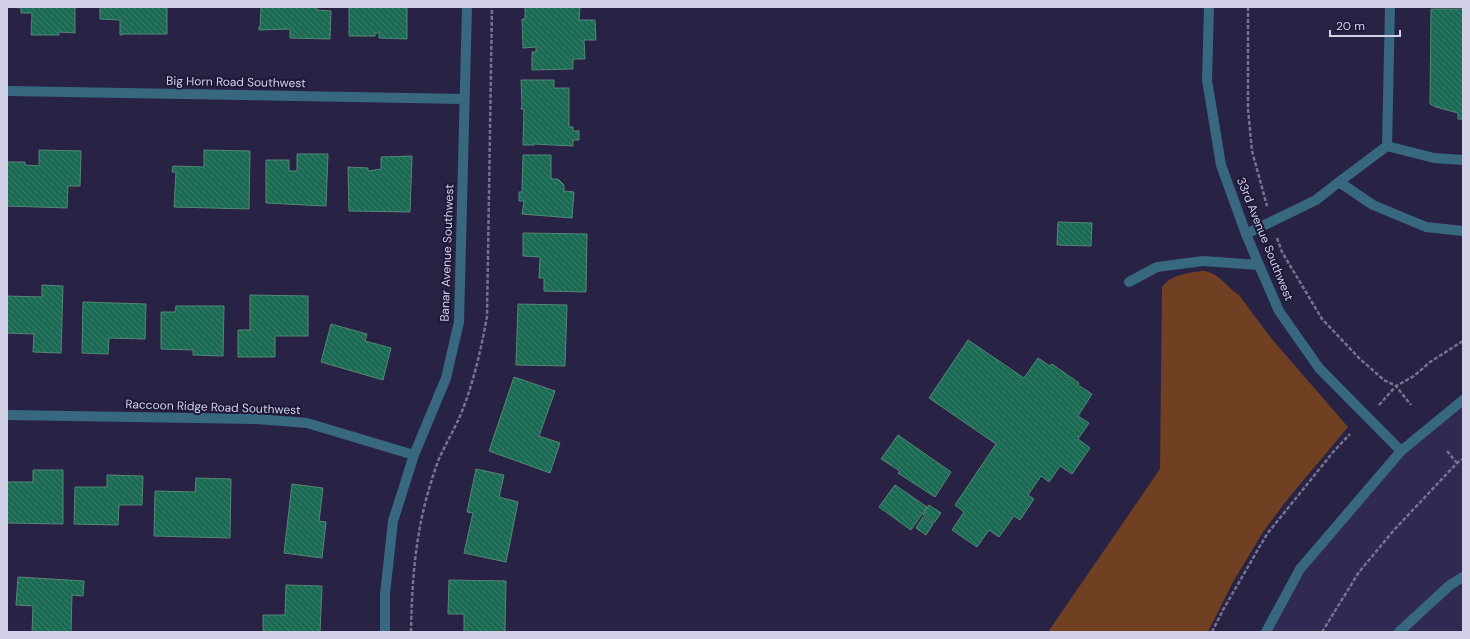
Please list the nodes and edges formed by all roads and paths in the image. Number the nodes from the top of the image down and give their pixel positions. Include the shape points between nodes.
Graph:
1 (467, 7) edge
2 (1209, 7) edge
3 (1248, 7) edge
4 (1390, 7) edge
5 (7, 91) edge
6 (465, 99) junction
7 (1387, 146) junction
8 (1463, 160) edge
9 (1339, 182) junction
10 (1272, 221) junction
11 (1463, 231) edge
12 (1246, 234) junction
13 (1259, 265) junction
14 (1129, 282) dead end
15 (1463, 342) edge
16 (1396, 386) junction
17 (1463, 400) edge
18 (1411, 405) dead end
19 (1377, 407) dead end
20 (7, 415) edge
21 (1350, 434) dead end
22 (1401, 451) junction
23 (1447, 451) dead end
24 (414, 455) junction
25 (1463, 459) edge
26 (1457, 463) junction
27 (1463, 577) edge
28 (385, 632) edge
29 (1212, 632) edge
30 (1266, 632) edge
31 (1322, 632) edge
32 (1399, 632) edge

1 - 6 street, Banar Avenue Southwest
2 - 12 street, 33rd Avenue Southwest via 1207,80 1222,165
3 - 10 path via 1248,109 1251,144
4 - 7 street
5 - 6 street, Big Horn Road Southwest
6 - 24 street, Banar Avenue Southwest via 459,322 446,378
7 - 8 street via 1434,158
7 - 9 street
9 - 10 street via 1316,200
9 - 11 street via 1373,206 1426,227
10 - 12 street
10 - 16 path via 1282,252 1322,319 1359,358 1384,380
12 - 13 street, 33rd Avenue Southwest
13 - 14 street via 1203,261 1157,267
13 - 22 street, 33rd Avenue Southwest via 1279,311 1319,368
15 - 16 path
16 - 18 path
16 - 19 path
17 - 22 street
20 - 24 street, Raccoon Ridge Road Southwest via 257,419 307,423
21 - 29 path via 1267,534
22 - 30 street via 1300,568
23 - 26 path
24 - 28 street, Banar Avenue Southwest via 393,521 385,594
25 - 26 path
26 - 31 path via 1394,530 1359,572
27 - 32 street via 1450,585

